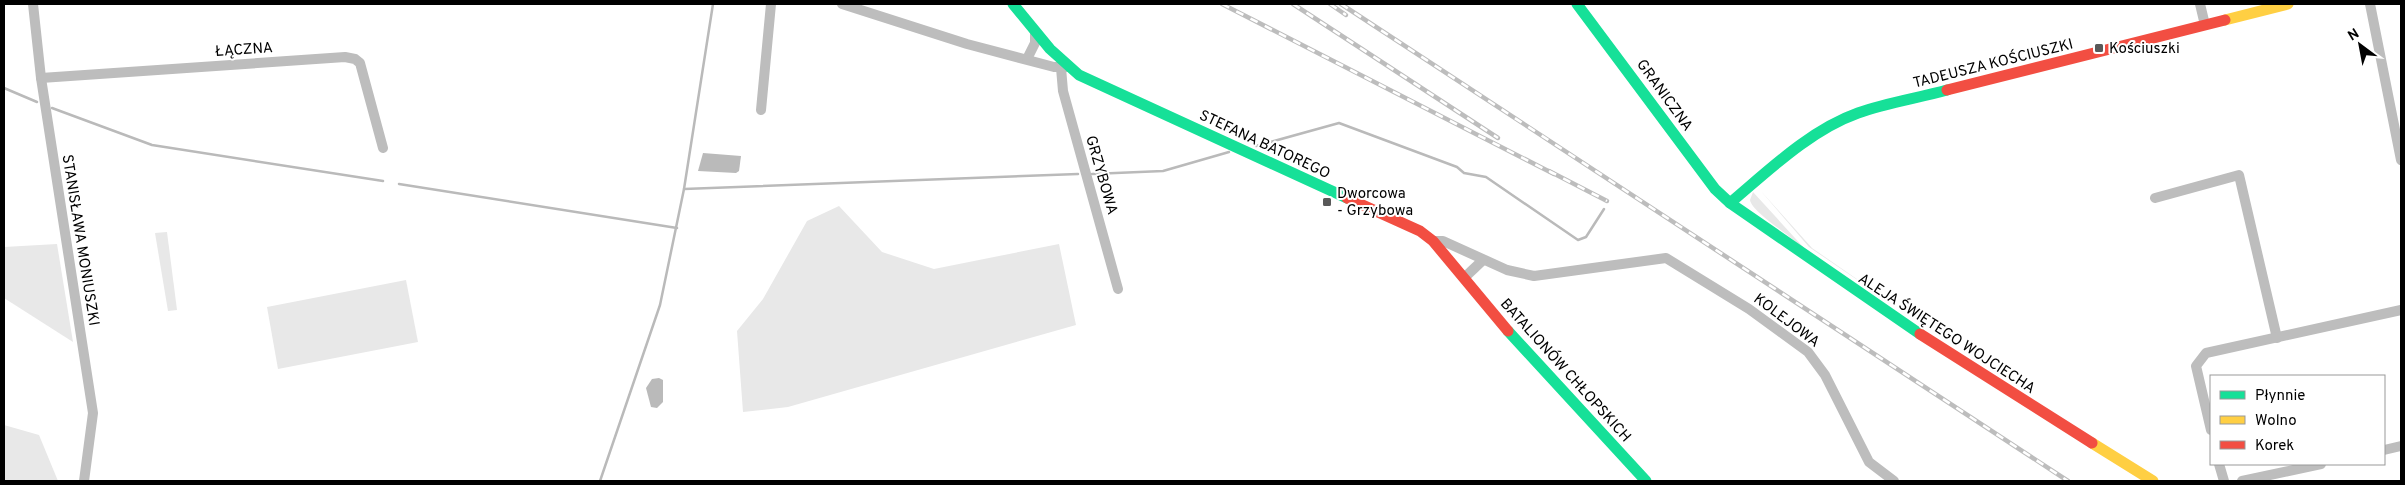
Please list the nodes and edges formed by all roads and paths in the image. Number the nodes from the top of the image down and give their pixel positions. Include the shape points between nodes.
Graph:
1 (33, 4) edge
2 (771, 4) edge
3 (842, 4) edge
4 (1013, 4) edge
5 (1577, 4) edge
6 (2200, 4) edge
7 (2288, 4) edge
8 (2370, 4) edge
9 (2205, 25) junction
10 (1035, 32) junction
11 (1027, 60) junction
12 (1064, 68) junction
13 (40, 78) junction
14 (761, 110) dead end
15 (383, 148) dead end
16 (2401, 160) edge
17 (2155, 198) dead end
18 (1730, 203) junction
19 (1433, 241) junction
20 (1666, 258) joint
21 (1483, 260) junction
22 (1464, 278) junction
23 (1118, 289) dead end
24 (2401, 310) edge
25 (2276, 338) junction
26 (2210, 426) edge
27 (2401, 446) edge
28 (2385, 450) edge
29 (2219, 465) edge
30 (2316, 465) edge
31 (84, 481) edge
32 (1646, 481) edge
33 (1894, 481) edge
34 (2153, 481) edge
35 (2224, 481) edge
36 (2242, 481) edge

1 - 13 street, STANISŁAWA MONIUSZKI
2 - 14 street
3 - 11 street, STEFANA BATOREGO
4 - 10 street
5 - 18 street, GRANICZNA via 1715,189
6 - 9 street
7 - 9 street, TADEUSZA KOŚCIUSZKI
8 - 16 street
9 - 18 street, TADEUSZA KOŚCIUSZKI via 1858,113 1807,142
10 - 11 street via 1035,42
10 - 12 street
11 - 12 street, STEFANA BATOREGO
12 - 19 street, STEFANA BATOREGO via 1420,232
12 - 23 street, GRZYBOWA via 1063,91
13 - 15 street, ŁĄCZNA via 345,57 355,59 360,63
13 - 31 street, STANISŁAWA MONIUSZKI via 93,413
17 - 25 street via 2238,175
18 - 34 street, ALEJA ŚWIĘTEGO WOJCIECHA via 1889,316
19 - 21 street, STEFANA BATOREGO via 1444,241
19 - 22 street, BATALIONÓW CHŁOPSKICH
20 - 21 street, STEFANA BATOREGO via 1534,276
20 - 33 street, KOLEJOWA via 1749,309 1808,352 1825,375 1869,462
21 - 22 street
22 - 32 street, BATALIONÓW CHŁOPSKICH via 1519,344
24 - 25 street
25 - 26 street via 2206,353 2196,366
27 - 28 street
29 - 35 street
30 - 36 street

